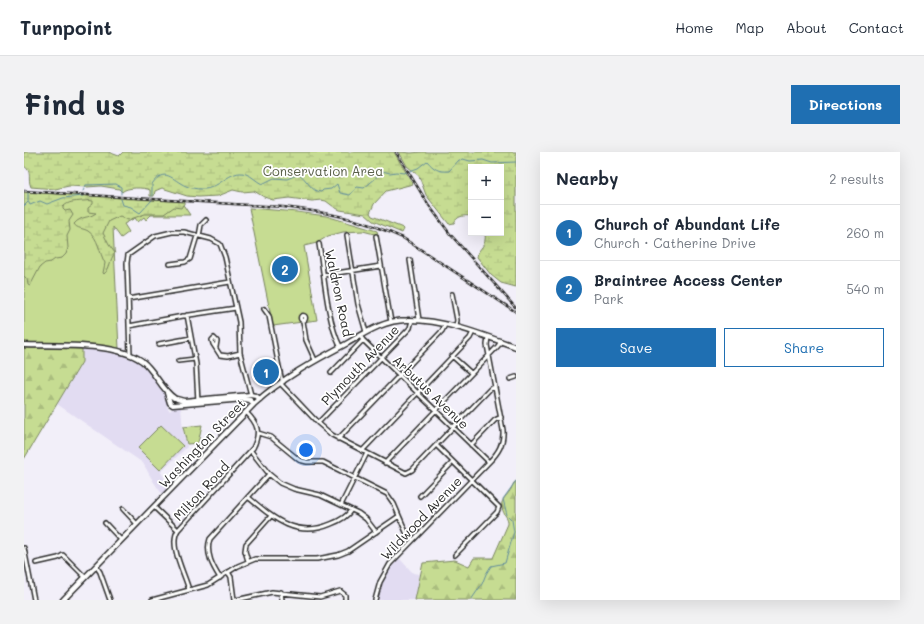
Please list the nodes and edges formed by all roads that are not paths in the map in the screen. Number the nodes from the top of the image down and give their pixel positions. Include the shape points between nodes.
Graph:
1 (206, 220) dead end
2 (347, 235) dead end
3 (198, 236) junction
4 (376, 236) dead end
5 (319, 244) dead end
6 (410, 260) dead end
7 (170, 264) dead end
8 (381, 266) junction
9 (352, 271) junction
10 (324, 275) junction
11 (230, 282) junction
12 (452, 294) dead end
13 (128, 299) junction
14 (236, 308) junction
15 (264, 309) dead end
16 (187, 315) junction
17 (412, 320) junction
18 (419, 320) junction
19 (303, 321) dead end
20 (391, 322) junction
21 (445, 325) junction
22 (129, 326) junction
23 (456, 327) junction
24 (366, 332) junction
25 (473, 332) junction
26 (488, 337) junction
27 (191, 338) junction
28 (361, 338) junction
29 (500, 341) junction
30 (160, 344) dead end
31 (24, 345) edge
32 (340, 346) junction
33 (216, 347) dead end
34 (516, 347) edge
35 (240, 353) junction
36 (130, 355) junction
37 (489, 355) junction
38 (452, 356) junction
39 (381, 358) junction
40 (195, 359) junction
41 (316, 360) junction
42 (178, 361) dead end
43 (331, 373) dead end
44 (471, 373) junction
45 (399, 375) junction
46 (516, 377) edge
47 (510, 378) dead end
48 (282, 383) junction
49 (495, 387) junction
50 (166, 391) junction
51 (417, 393) junction
52 (252, 395) junction
53 (175, 399) junction
54 (260, 399) junction
55 (198, 402) junction
56 (172, 404) junction
57 (254, 404) junction
58 (435, 410) junction
59 (246, 412) junction
60 (501, 417) junction
61 (318, 423) junction
62 (453, 428) junction
63 (258, 433) junction
64 (338, 439) junction
65 (436, 445) junction
66 (471, 445) junction
67 (251, 451) junction
68 (362, 451) junction
69 (367, 454) junction
70 (453, 462) junction
71 (489, 462) junction
72 (385, 463) junction
73 (269, 474) junction
74 (354, 478) junction
75 (472, 480) junction
76 (420, 496) dead end
77 (248, 497) junction
78 (341, 505) junction
79 (154, 507) junction
80 (123, 509) dead end
81 (351, 510) junction
82 (271, 516) junction
83 (399, 516) junction
84 (105, 523) dead end
85 (137, 524) junction
86 (178, 530) junction
87 (376, 532) junction
88 (121, 540) junction
89 (413, 540) junction
90 (24, 548) edge
91 (455, 555) dead end
92 (248, 561) junction
93 (36, 562) dead end
94 (96, 566) junction
95 (228, 572) junction
96 (85, 577) junction
97 (220, 578) junction
98 (189, 590) junction
99 (281, 592) junction
100 (164, 598) edge
101 (34, 600) edge
102 (63, 600) edge
103 (110, 600) edge
104 (152, 600) edge
105 (235, 600) edge
106 (282, 600) edge
107 (345, 600) edge
108 (375, 600) edge

1 - 3 street via 201,225
2 - 9 street
3 - 7 street via 190,259
3 - 11 street via 214,240 221,245
3 - 13 street via 178,232 164,233 129,254 126,263
4 - 8 street
5 - 10 street, Waldron Road
6 - 18 street
8 - 9 street
8 - 20 street
9 - 10 street
9 - 24 street
10 - 32 street, Waldron Road
11 - 13 street
11 - 14 street
12 - 23 street
13 - 22 street
14 - 16 street
14 - 35 street via 240,327
15 - 48 street via 269,317
16 - 22 street
16 - 27 street
17 - 18 main road, Washington Street
17 - 20 main road, Washington Street
17 - 39 street, Plymouth Avenue via 410,328
18 - 21 main road, Washington Street
19 - 41 street via 306,340
20 - 24 main road, Washington Street
21 - 23 main road, Washington Street
21 - 45 street
22 - 36 street
23 - 25 main road, Washington Street
24 - 28 main road, Washington Street
25 - 26 main road, Washington Street
25 - 38 street
26 - 29 main road, Washington Street
26 - 37 street
27 - 30 street
27 - 40 street
28 - 32 main road, Washington Street
28 - 39 street, Arbutus Avenue
28 - 43 street
29 - 34 main road, Washington Street
29 - 37 street
31 - 36 main road via 92,347
32 - 41 main road, Washington Street
33 - 35 street via 218,353 223,356
35 - 52 street
36 - 50 main road via 140,360
37 - 44 street
37 - 49 street
38 - 44 street
38 - 51 street
39 - 45 street, Arbutus Avenue
39 - 61 street, Plymouth Avenue
40 - 42 street
40 - 55 street
41 - 48 main road, Washington Street
44 - 58 street
45 - 51 street, Arbutus Avenue
45 - 64 street
46 - 47 street
48 - 54 main road, Washington Street
48 - 61 street
49 - 60 street
49 - 62 street via 490,389
50 - 53 main road
50 - 56 main road
51 - 58 street, Arbutus Avenue
51 - 68 street
52 - 54 main road
52 - 55 main road
53 - 55 main road
53 - 56 main road via 171,399
54 - 57 main road, Washington Street
55 - 56 main road
55 - 57 main road via 246,399
57 - 59 main road, Washington Street
58 - 62 street, Arbutus Avenue
58 - 72 street
59 - 63 street via 256,425
59 - 79 main road, Washington Street
60 - 66 street
60 - 71 street, Wildwood Avenue via 502,440
61 - 64 street
62 - 65 street
62 - 66 street, Arbutus Avenue
63 - 67 street, Milton Road
63 - 74 street via 271,437 300,461 323,462
64 - 68 street
65 - 70 street
65 - 72 street via 407,473
66 - 71 street, Arbutus Avenue
67 - 73 street
67 - 86 street, Milton Road
68 - 69 street
69 - 72 street
69 - 74 street
70 - 75 street
70 - 76 street
71 - 75 street, Wildwood Avenue
73 - 77 street
73 - 78 street via 288,487 318,494
74 - 78 street
74 - 83 street via 388,496
75 - 89 street, Wildwood Avenue
75 - 91 street via 499,508
77 - 82 street
77 - 97 street via 209,541 209,553
78 - 81 street
79 - 85 main road, Washington Street
79 - 86 street
80 - 85 street
81 - 82 street via 335,523 313,529 292,527
81 - 87 street via 364,518
82 - 92 street via 246,544
83 - 87 street
83 - 89 street via 406,532
84 - 88 street
85 - 88 main road, Washington Street
86 - 98 street, Milton Road via 174,547
87 - 92 street via 345,552 332,557 261,558
88 - 94 main road, Washington Street
89 - 108 street, Wildwood Avenue via 390,564 378,586
90 - 101 street
92 - 95 street
93 - 96 street via 57,559 63,555
94 - 96 main road, Washington Street
94 - 103 street
95 - 97 street
95 - 105 street
96 - 102 main road, Washington Street
97 - 98 street
98 - 100 street
99 - 105 street
99 - 106 street
99 - 107 street via 321,596 340,591 345,594
100 - 104 street

